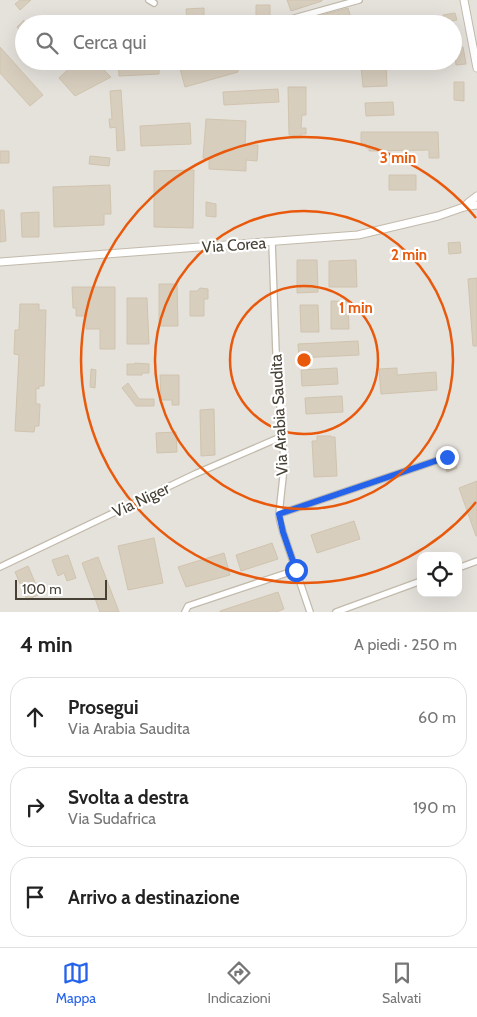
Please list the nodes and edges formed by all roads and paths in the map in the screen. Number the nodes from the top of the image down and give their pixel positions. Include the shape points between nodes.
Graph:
1 (359, 0) edge
2 (464, 0) edge
3 (303, 15) edge
4 (477, 68) edge
5 (477, 196) edge
6 (477, 205) edge
7 (464, 207) junction
8 (272, 242) junction
9 (0, 262) edge
10 (283, 436) junction
11 (447, 457) dead end
12 (279, 514) junction
13 (477, 561) edge
14 (0, 567) edge
15 (462, 567) edge
16 (296, 570) junction
17 (417, 582) edge
18 (185, 612) edge
19 (310, 612) edge
20 (336, 612) edge

1 - 3 street
2 - 4 street
5 - 7 street
6 - 7 street
7 - 8 street, Via Corea via 358,235
8 - 9 street, Via Corea
8 - 10 street, Via Arabia Saudita
10 - 12 street, Via Arabia Saudita via 284,477
10 - 14 street, Via Niger
11 - 12 street
12 - 16 street, Via Arabia Saudita
13 - 15 street
16 - 18 street via 188,606
16 - 19 street, Via Arabia Saudita
17 - 20 street

